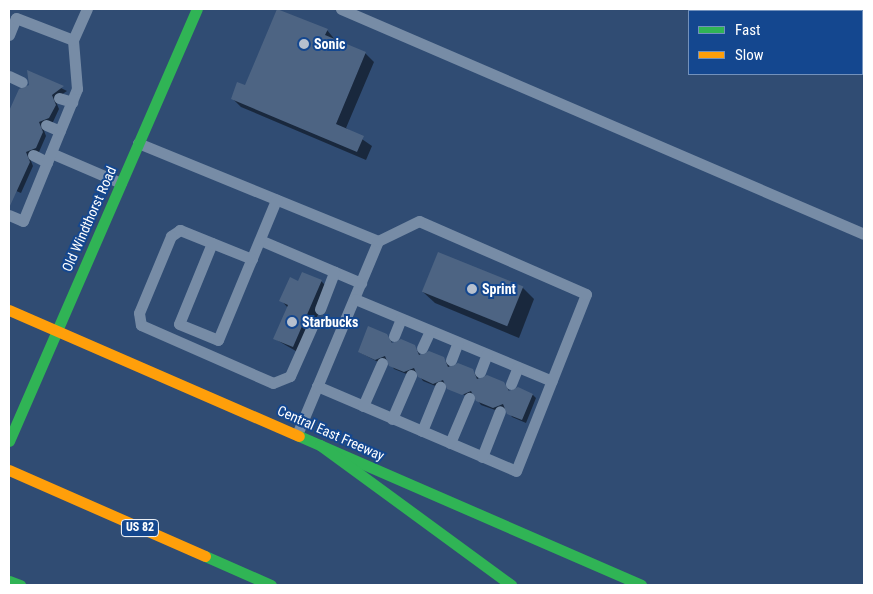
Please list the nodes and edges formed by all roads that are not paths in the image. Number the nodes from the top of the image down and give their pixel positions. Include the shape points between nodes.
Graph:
1 (87, 9) edge
2 (197, 9) edge
3 (341, 9) edge
4 (9, 35) edge
5 (73, 40) junction
6 (9, 76) edge
7 (22, 82) dead end
8 (59, 98) dead end
9 (72, 102) junction
10 (46, 125) dead end
11 (60, 131) junction
12 (138, 143) junction
13 (33, 156) dead end
14 (49, 157) junction
15 (121, 183) junction
16 (276, 200) junction
17 (9, 215) edge
18 (864, 234) edge
19 (260, 240) junction
20 (378, 241) junction
21 (212, 243) junction
22 (252, 259) junction
23 (334, 272) junction
24 (361, 283) junction
25 (355, 300) junction
26 (320, 309) dead end
27 (9, 310) edge
28 (401, 319) junction
29 (314, 322) dead end
30 (57, 330) junction
31 (430, 330) junction
32 (394, 336) dead end
33 (458, 342) junction
34 (422, 348) dead end
35 (487, 354) junction
36 (451, 360) dead end
37 (382, 363) dead end
38 (518, 367) junction
39 (480, 372) dead end
40 (411, 375) dead end
41 (552, 381) junction
42 (511, 384) dead end
43 (317, 386) junction
44 (440, 387) dead end
45 (469, 398) dead end
46 (363, 406) junction
47 (500, 411) dead end
48 (392, 418) junction
49 (422, 431) junction
50 (297, 435) junction
51 (9, 441) edge
52 (450, 443) junction
53 (320, 445) junction
54 (482, 456) junction
55 (9, 470) edge
56 (9, 581) edge
57 (20, 585) edge
58 (270, 585) edge
59 (510, 585) edge
60 (641, 585) edge

1 - 5 lane
2 - 12 main road, Old Windthorst Road
3 - 18 lane
4 - 5 lane via 16,18
5 - 9 lane via 77,89
6 - 7 lane
8 - 9 lane
9 - 11 lane
10 - 11 lane
11 - 14 lane
12 - 15 main road, Old Windthorst Road
12 - 16 lane
13 - 14 lane
14 - 15 lane
14 - 17 lane via 23,221
15 - 30 main road, Old Windthorst Road
16 - 19 lane
16 - 20 lane
19 - 22 lane
19 - 23 lane
20 - 24 lane
20 - 41 lane via 419,221 586,294
21 - 22 lane
21 - 22 lane via 179,324 218,340
21 - 29 lane via 180,230 171,236 139,313 141,325 273,383 290,376
23 - 24 lane
23 - 26 lane
24 - 25 lane
25 - 28 lane
25 - 43 lane
27 - 30 main road, Central East Freeway
28 - 31 lane
28 - 32 lane
30 - 50 main road, Central East Freeway
30 - 51 main road, Old Windthorst Road
31 - 33 lane
31 - 34 lane
33 - 35 lane
33 - 36 lane
35 - 38 lane
35 - 39 lane
37 - 46 lane
38 - 41 lane
38 - 42 lane
40 - 48 lane
41 - 54 lane via 516,471
43 - 46 lane
43 - 50 lane
44 - 49 lane
45 - 52 lane
46 - 48 lane
47 - 54 lane
48 - 49 lane
49 - 52 lane
50 - 53 main road, Central East Freeway
52 - 54 lane
53 - 59 main road
53 - 60 main road, Central East Freeway
55 - 58 main road, US 82
56 - 57 main road

